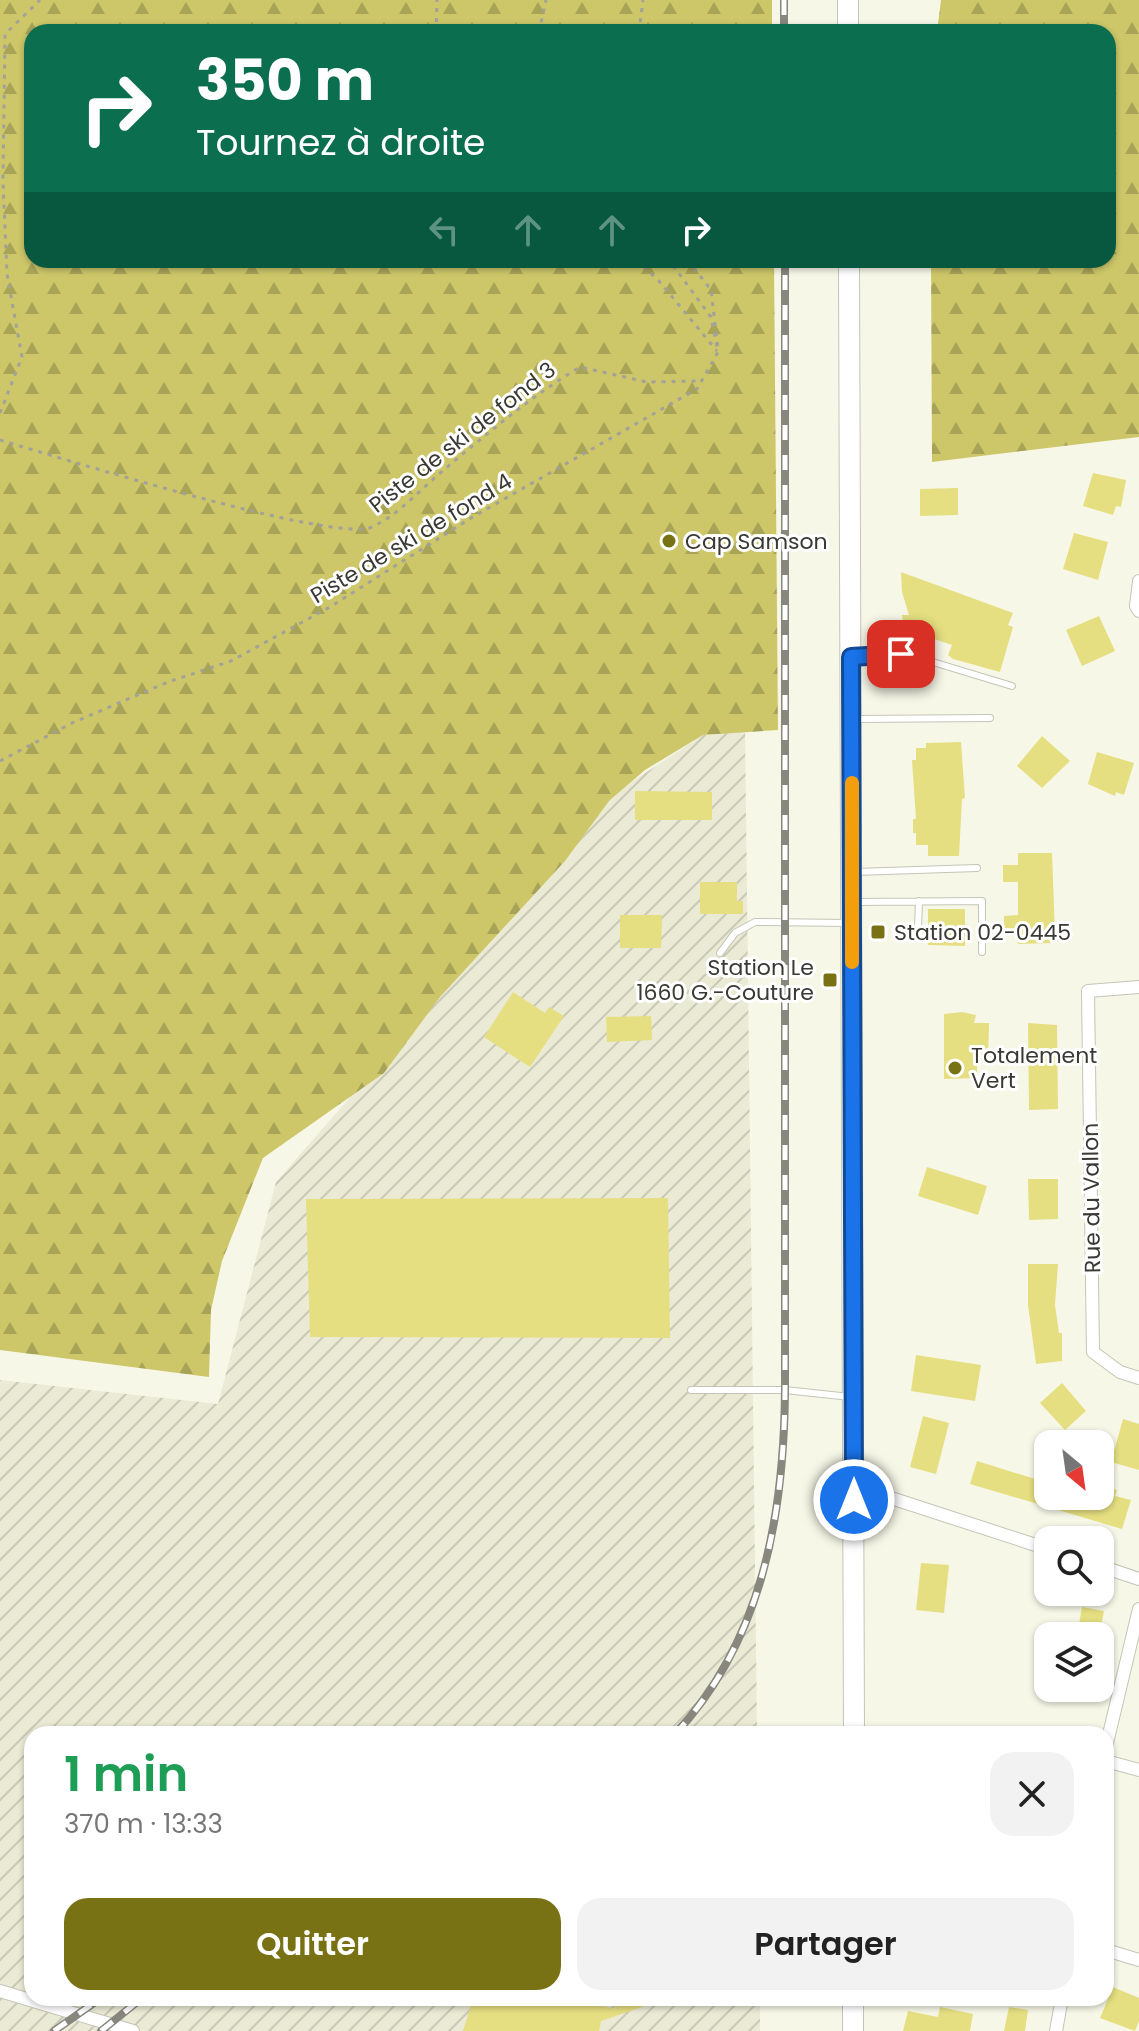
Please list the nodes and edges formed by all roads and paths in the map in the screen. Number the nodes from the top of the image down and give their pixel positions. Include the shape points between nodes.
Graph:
1 (40, 0) edge
2 (437, 0) edge
3 (546, 0) edge
4 (643, 0) edge
5 (848, 0) edge
6 (436, 24) edge
7 (541, 24) edge
8 (641, 24) edge
9 (848, 24) edge
10 (645, 268) edge
11 (675, 268) edge
12 (694, 268) edge
13 (849, 268) edge
14 (718, 352) junction
15 (0, 413) edge
16 (0, 440) edge
17 (1139, 581) edge
18 (1139, 611) edge
19 (851, 657) junction
20 (1012, 686) dead end
21 (990, 718) dead end
22 (851, 719) junction
23 (0, 761) edge
24 (977, 868) dead end
25 (852, 872) junction
26 (919, 901) junction
27 (852, 902) junction
28 (852, 924) junction
29 (918, 928) dead end
30 (982, 952) dead end
31 (720, 953) dead end
32 (1139, 987) edge
33 (1139, 1378) edge
34 (691, 1390) dead end
35 (854, 1398) junction
36 (854, 1486) junction
37 (1034, 1544) edge
38 (1114, 1571) edge
39 (1139, 1579) edge
40 (1139, 1609) edge
41 (854, 1726) edge
42 (1111, 1726) edge
43 (1114, 1763) edge
44 (1139, 1770) edge
45 (1114, 1952) edge
46 (1139, 1960) edge
47 (0, 1991) edge
48 (24, 1998) edge
49 (50, 2006) edge
50 (853, 2006) edge
51 (1061, 2006) edge
52 (133, 2031) edge
53 (853, 2031) edge
54 (1056, 2031) edge

1 - 15 path via 5,34 7,274 22,357
2 - 6 path
3 - 7 path
4 - 8 path
5 - 9 main road
10 - 14 path
11 - 14 path via 711,317
12 - 14 path via 711,290
13 - 19 main road
14 - 16 path, Piste de ski de fond 3 via 699,381 647,382 580,367 547,387 370,529 317,525 167,489
14 - 23 path, Piste de ski de fond 4 via 697,389 471,518 330,607 231,661 72,723
17 - 18 street
19 - 20 lane via 913,656
19 - 22 main road
21 - 22 lane
22 - 25 main road
24 - 25 lane
25 - 27 main road
26 - 27 lane
26 - 29 lane
26 - 30 lane via 982,901
27 - 28 main road
28 - 31 lane via 755,922 735,933
28 - 35 main road
32 - 33 street, Rue du Vallon via 1088,991 1093,1352 1120,1372
34 - 35 lane via 785,1390
35 - 36 main road
36 - 37 street
36 - 41 main road
38 - 39 street
40 - 42 street
43 - 44 street
45 - 46 street
47 - 48 street
49 - 52 street
50 - 53 main road
51 - 54 street

